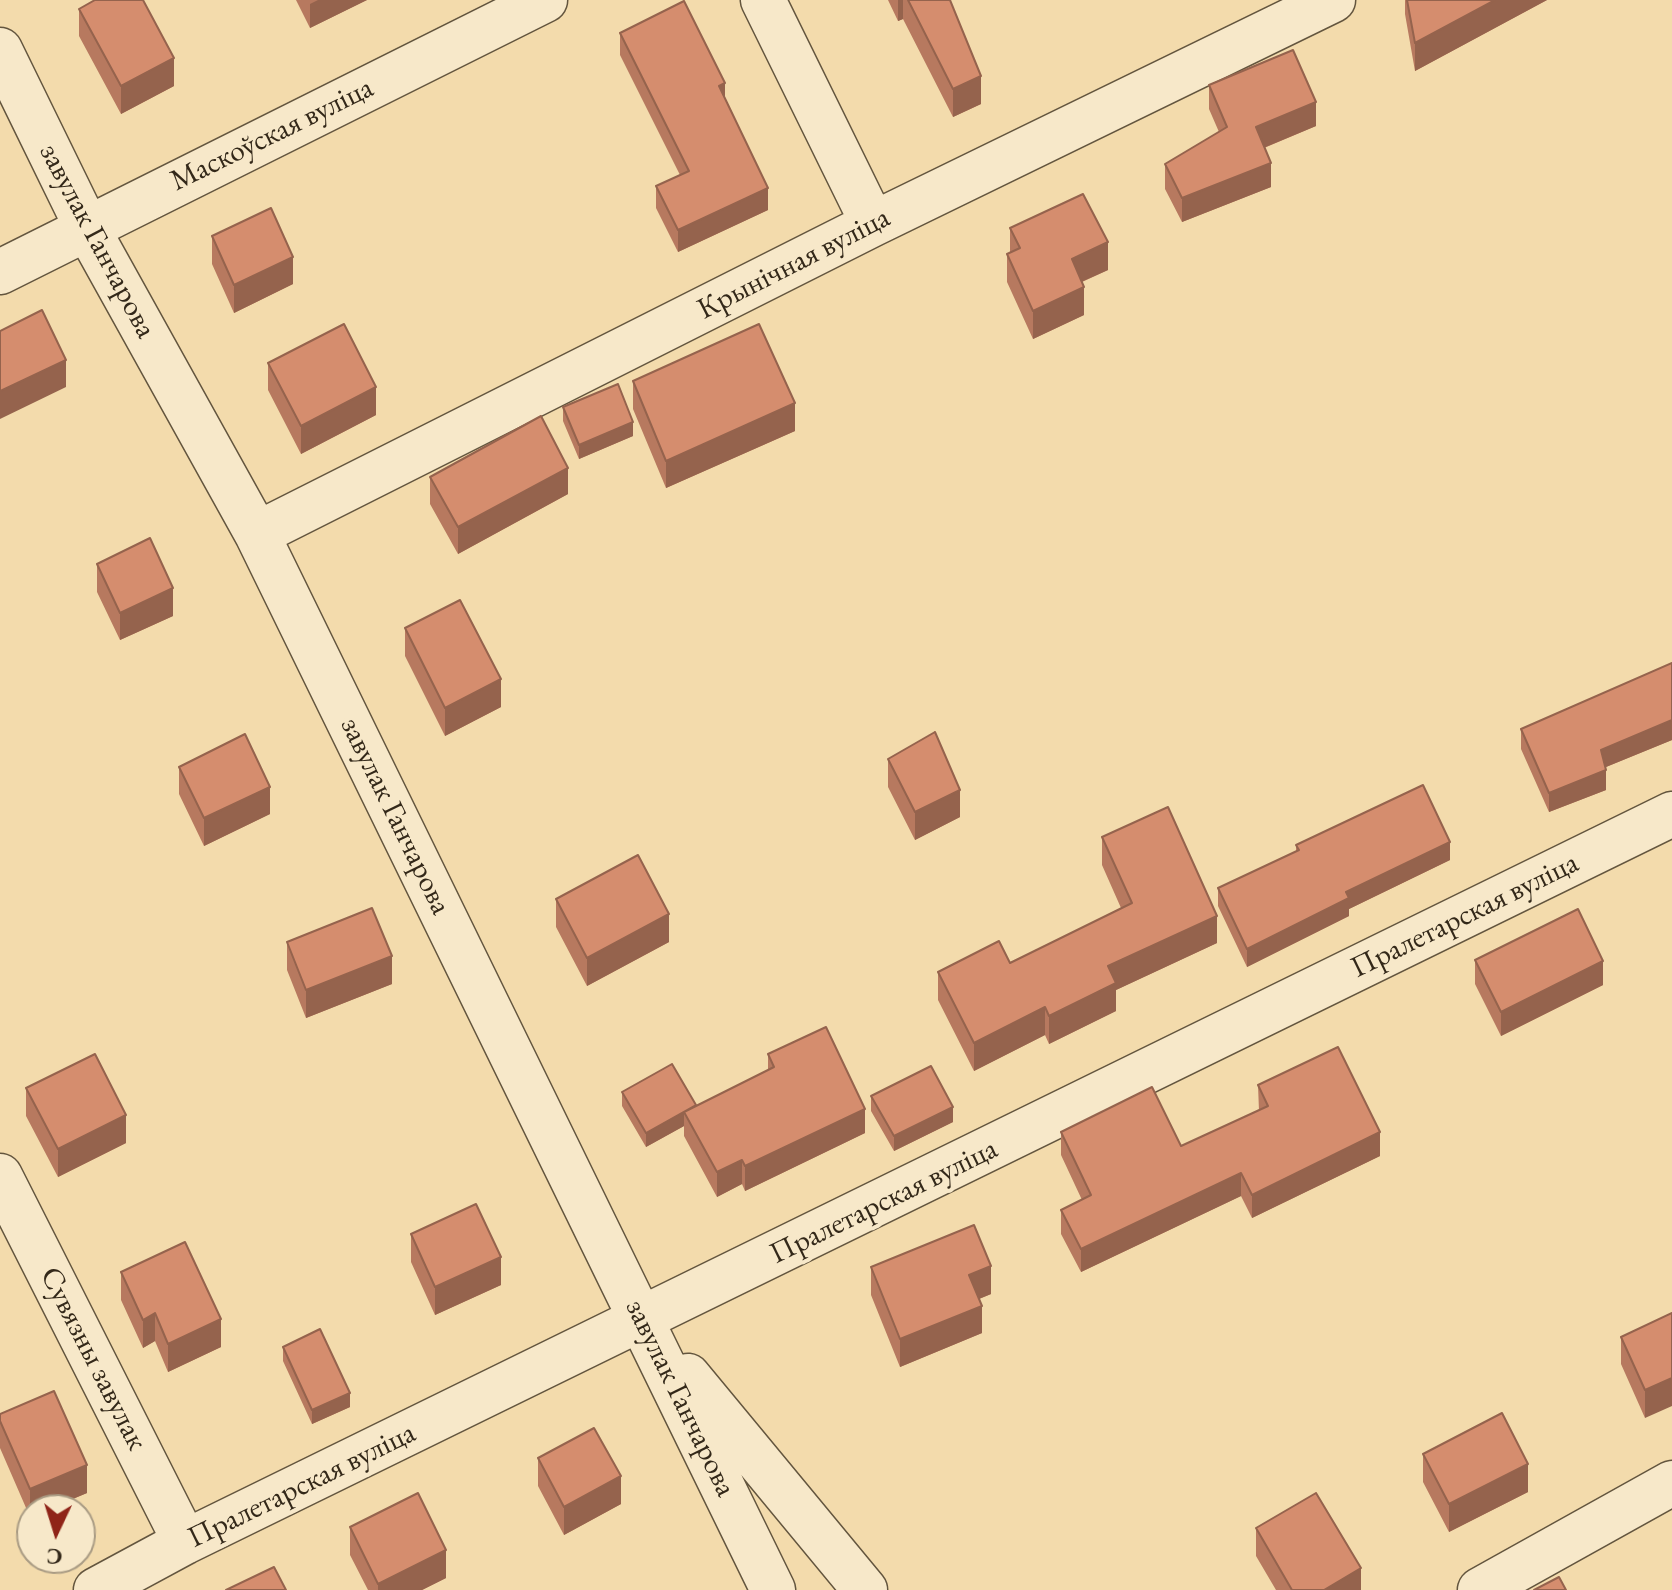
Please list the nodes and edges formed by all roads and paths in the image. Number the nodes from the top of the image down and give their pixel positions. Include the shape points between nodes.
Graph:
1 (545, 0) edge
2 (763, 0) edge
3 (1333, 0) edge
4 (0, 50) edge
5 (873, 224) junction
6 (86, 226) junction
7 (0, 272) edge
8 (257, 534) junction
9 (1672, 814) edge
10 (0, 1176) edge
11 (643, 1321) junction
12 (1672, 1483) edge
13 (185, 1542) junction
14 (96, 1590) edge
15 (773, 1590) edge
16 (865, 1590) edge
17 (1480, 1590) edge

1 - 6 street, Маскоўская вуліца
2 - 5 street
3 - 5 street, Крынічная вуліца
4 - 6 street, завулак Ганчарова
5 - 8 street, Крынічная вуліца
6 - 7 street, Маскоўская вуліца
6 - 8 street, завулак Ганчарова
8 - 11 street, завулак Ганчарова
9 - 11 street, Пралетарская вуліца
10 - 13 street, Сувязны завулак
11 - 13 street, Пралетарская вуліца
11 - 15 street, завулак Ганчарова
11 - 16 street
12 - 17 street
13 - 14 street, Пралетарская вуліца

